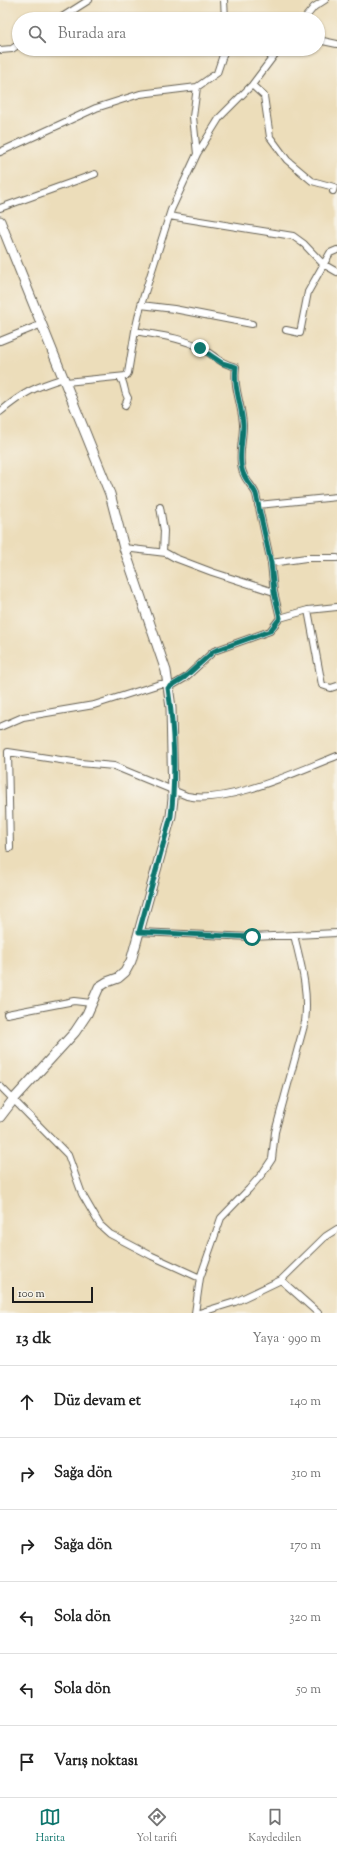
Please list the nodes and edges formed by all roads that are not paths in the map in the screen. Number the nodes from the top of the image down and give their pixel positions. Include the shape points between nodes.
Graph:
1 (88, 0) edge
2 (224, 0) edge
3 (325, 0) edge
4 (70, 12) edge
5 (225, 12) edge
6 (310, 12) edge
7 (325, 41) edge
8 (337, 44) edge
9 (12, 49) edge
10 (0, 50) edge
11 (223, 56) edge
12 (274, 56) edge
13 (252, 85) junction
14 (197, 87) junction
15 (0, 152) edge
16 (197, 154) junction
17 (95, 174) dead end
18 (333, 191) dead end
19 (0, 208) edge
20 (169, 216) junction
21 (0, 221) edge
22 (337, 250) edge
23 (323, 264) junction
24 (337, 272) edge
25 (141, 305) junction
26 (42, 324) junction
27 (252, 324) dead end
28 (135, 330) junction
29 (286, 330) dead end
30 (0, 341) edge
31 (120, 377) junction
32 (65, 380) junction
33 (125, 406) dead end
34 (0, 412) edge
35 (337, 497) edge
36 (258, 505) junction
37 (160, 507) dead end
38 (124, 548) junction
39 (163, 552) junction
40 (337, 558) edge
41 (271, 563) junction
42 (274, 592) junction
43 (337, 607) edge
44 (308, 610) junction
45 (280, 618) junction
46 (168, 686) junction
47 (337, 686) edge
48 (0, 727) edge
49 (0, 752) edge
50 (8, 752) junction
51 (337, 756) edge
52 (173, 789) junction
53 (10, 848) dead end
54 (139, 932) junction
55 (337, 932) edge
56 (294, 935) junction
57 (91, 1003) junction
58 (7, 1014) dead end
59 (0, 1086) edge
60 (5, 1092) junction
61 (0, 1097) edge
62 (13, 1100) junction
63 (0, 1117) edge
64 (337, 1229) edge
65 (200, 1278) junction
66 (281, 1280) junction
67 (195, 1313) edge
68 (199, 1313) edge
69 (318, 1313) edge

1 - 4 street
2 - 5 street
3 - 6 street
7 - 8 street
9 - 10 street
11 - 14 street via 217,73
12 - 13 street
13 - 16 street via 220,117
13 - 18 street via 264,96 270,137 286,160 312,181 331,185 334,187
14 - 15 street via 140,94 96,108
14 - 16 street via 193,117
16 - 20 street
17 - 19 street
20 - 23 street via 292,236 304,244
20 - 25 street
21 - 26 street
22 - 23 street via 330,253
23 - 24 street
23 - 29 street via 308,292 300,333
25 - 27 street
25 - 28 street
26 - 30 street
26 - 32 street
28 - 31 street via 128,373
28 - 36 street via 183,341 200,348 222,363 236,367 236,390 243,424 244,476 252,484
31 - 32 street
31 - 33 street via 128,398
32 - 34 street via 35,387 20,395
32 - 38 street via 110,494
35 - 36 street
36 - 41 street
37 - 39 street via 164,531
38 - 39 street
38 - 46 street via 166,671
39 - 42 street via 212,572
40 - 41 street via 306,558
41 - 42 street
42 - 45 street
43 - 44 street
44 - 45 street
44 - 47 street via 322,685 331,688
45 - 46 street via 270,631 214,651 184,678
46 - 48 street via 153,686 94,705 23,717
46 - 52 street
49 - 50 street
50 - 52 street via 80,764 114,766
50 - 53 street
51 - 52 street via 266,783 222,796 198,798
52 - 54 street via 171,816
54 - 56 street via 252,937
54 - 57 street via 131,961 125,972 99,988
55 - 56 street
56 - 65 street via 306,983 307,1005 305,1022 274,1132 272,1159 254,1184 221,1218
57 - 58 street via 74,1001
57 - 62 street via 75,1032
59 - 60 street
60 - 61 street
60 - 62 street
62 - 63 street
62 - 65 street via 68,1155 82,1194 100,1225 110,1234
64 - 66 street via 326,1236
65 - 67 street
66 - 68 street via 235,1302
66 - 69 street

